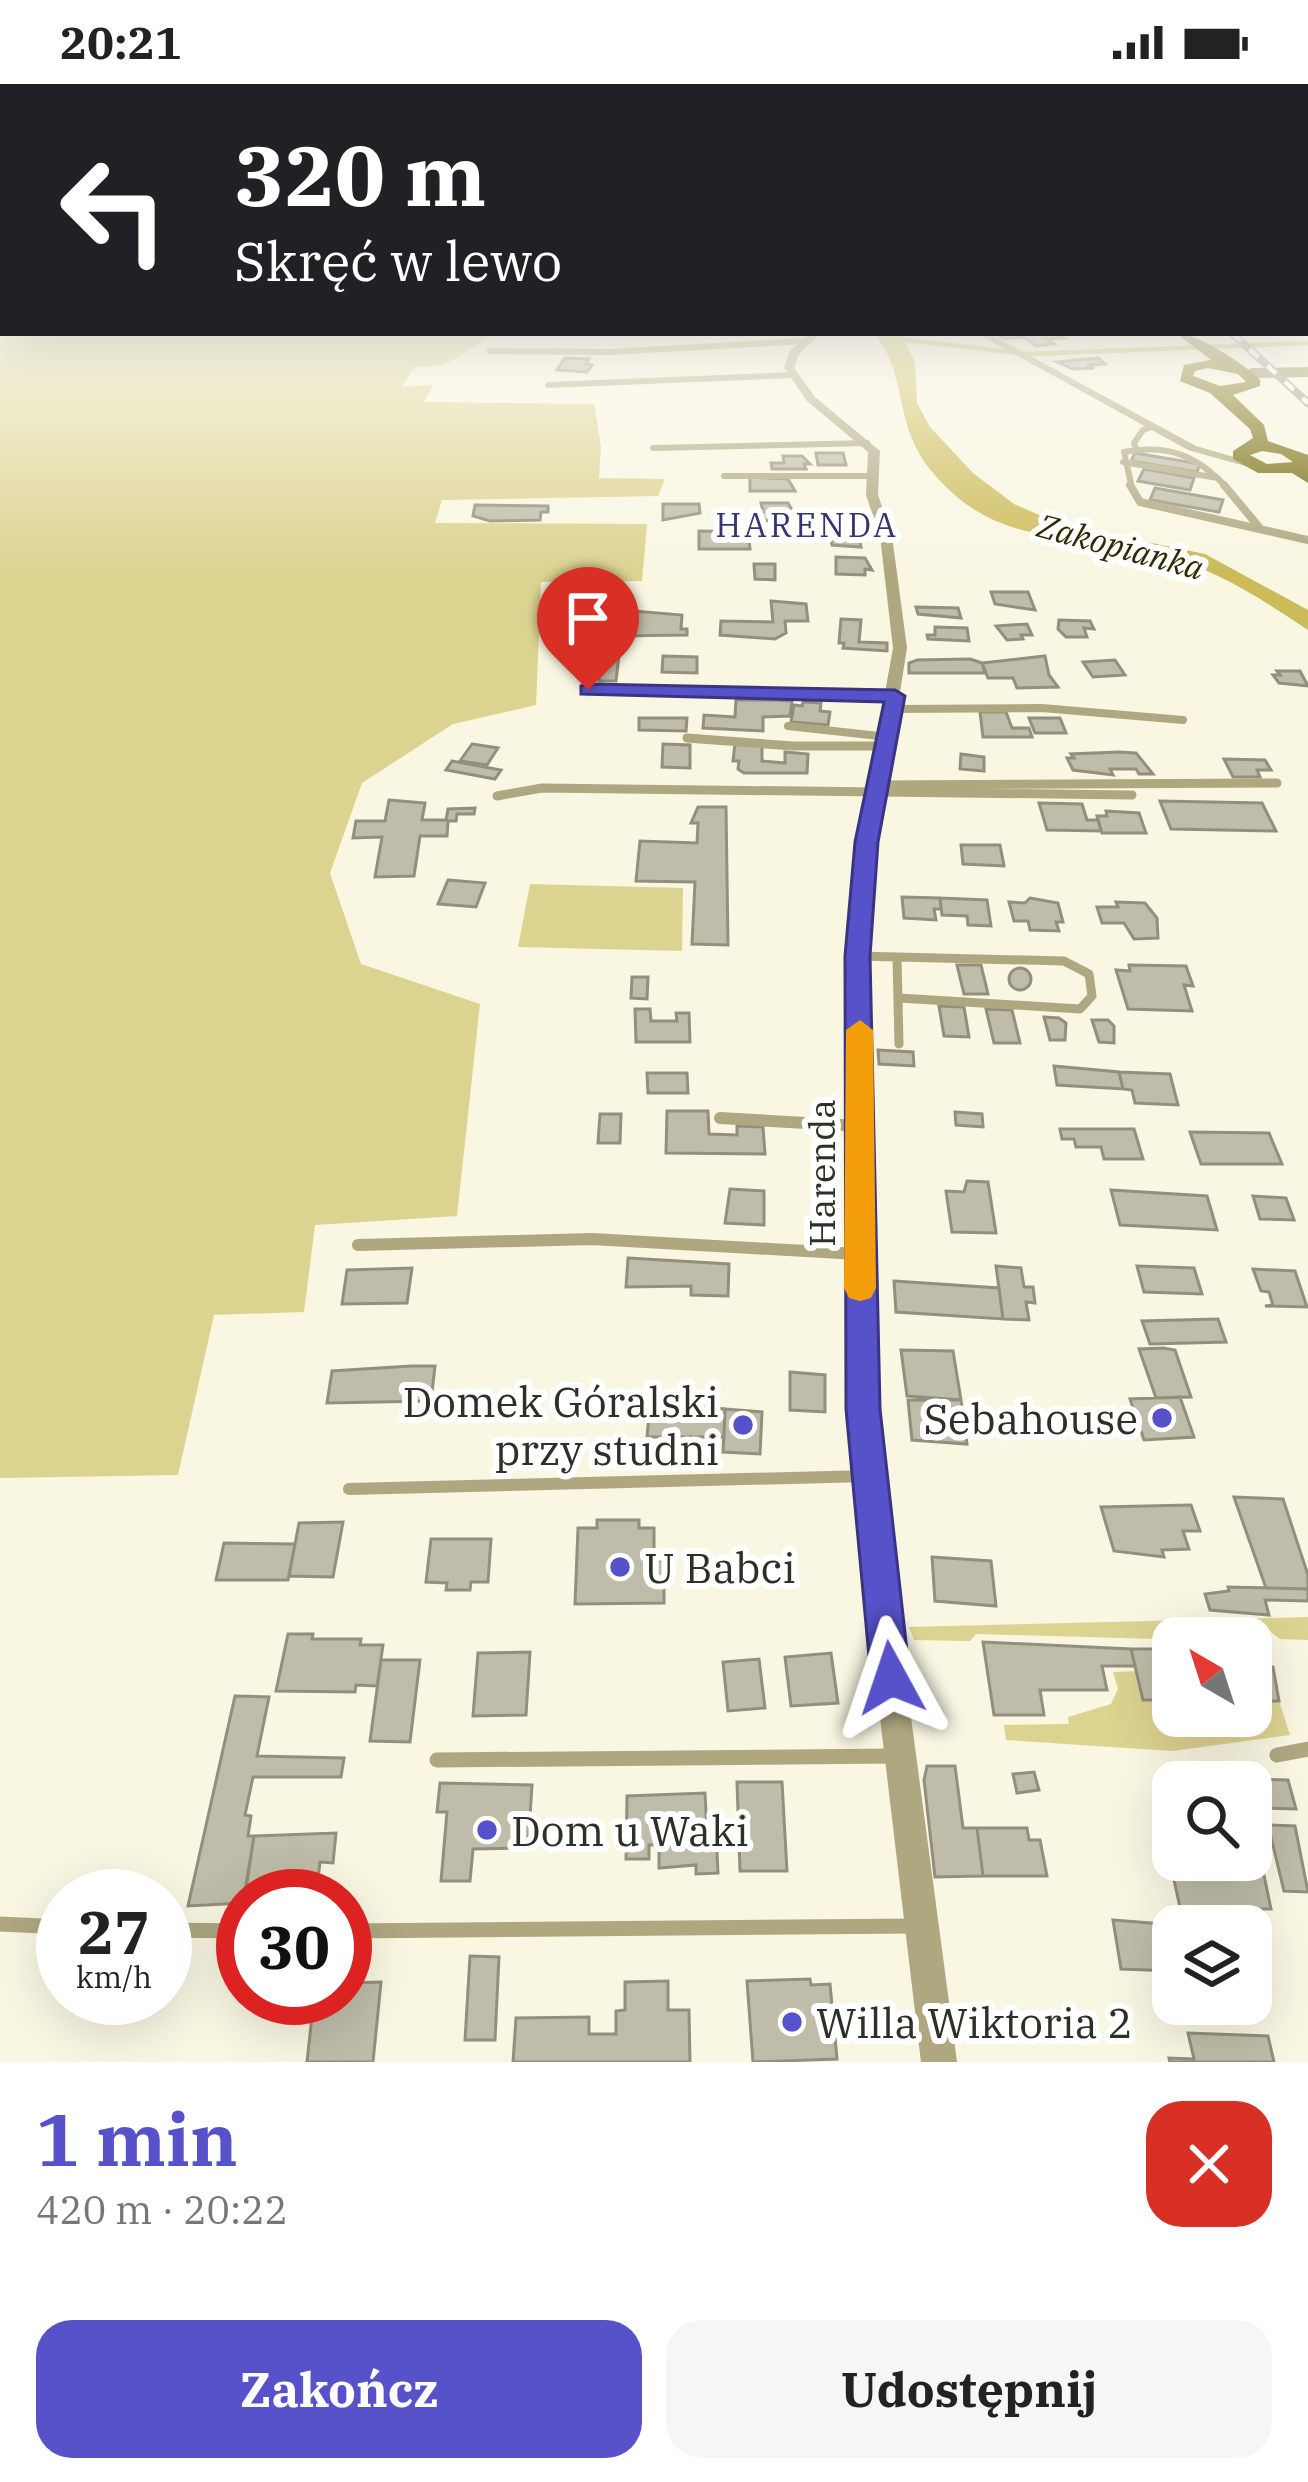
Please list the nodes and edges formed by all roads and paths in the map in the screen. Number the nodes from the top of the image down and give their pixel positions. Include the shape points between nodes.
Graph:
1 (802, 386) edge
2 (1078, 386) edge
3 (1206, 386) edge
4 (1233, 386) edge
5 (1251, 386) edge
6 (1215, 390) junction
7 (1152, 427) junction
8 (867, 443) junction
9 (653, 448) dead end
10 (1136, 448) junction
11 (1285, 449) junction
12 (1248, 452) junction
13 (1123, 460) junction
14 (724, 476) dead end
15 (874, 476) junction
16 (1305, 477) edge
17 (1218, 478) junction
18 (1259, 527) junction
19 (1308, 540) edge
20 (588, 690) dead end
21 (894, 703) junction
22 (1184, 720) dead end
23 (788, 726) dead end
24 (687, 738) dead end
25 (886, 741) junction
26 (1277, 783) dead end
27 (876, 790) junction
28 (1132, 795) dead end
29 (497, 796) dead end
30 (857, 956) junction
31 (897, 957) junction
32 (899, 998) junction
33 (899, 1044) dead end
34 (720, 1118) dead end
35 (859, 1126) junction
36 (358, 1245) dead end
37 (860, 1254) junction
38 (868, 1475) junction
39 (349, 1489) dead end
40 (1308, 1749) edge
41 (1277, 1754) dead end
42 (901, 1756) junction
43 (437, 1760) dead end
44 (0, 1924) edge
45 (36, 1926) edge
46 (921, 1926) junction
47 (372, 1931) edge
48 (939, 2062) edge

1 - 8 street
2 - 7 street
3 - 6 main road
4 - 6 main road
5 - 11 main road
6 - 12 main road via 1258,428 1261,437
7 - 10 lane via 1142,430
7 - 12 street via 1197,451
8 - 9 lane
8 - 15 street, Harenda
10 - 13 lane
10 - 17 lane via 1204,461
11 - 12 main road
11 - 16 main road via 1303,459
12 - 16 main road via 1271,470
13 - 17 lane
13 - 18 lane via 1140,502
14 - 15 lane
15 - 21 street, Harenda via 900,648
17 - 18 lane
18 - 19 lane
20 - 21 lane
21 - 22 lane
21 - 25 street, Harenda
23 - 25 lane
24 - 25 lane via 793,746
25 - 27 street, Harenda
26 - 27 lane
27 - 28 lane
27 - 29 lane via 542,788
27 - 30 street, Harenda
30 - 31 lane
30 - 35 street, Harenda
31 - 32 lane
31 - 32 lane via 1064,961 1089,974 1092,996 1080,1009
32 - 33 lane
34 - 35 lane
35 - 37 street, Harenda
36 - 37 lane via 592,1240
37 - 38 street, Harenda
38 - 39 lane
38 - 42 street, Harenda
40 - 41 lane
42 - 43 lane
42 - 46 street, Harenda
44 - 45 lane
46 - 47 lane
46 - 48 street, Harenda

